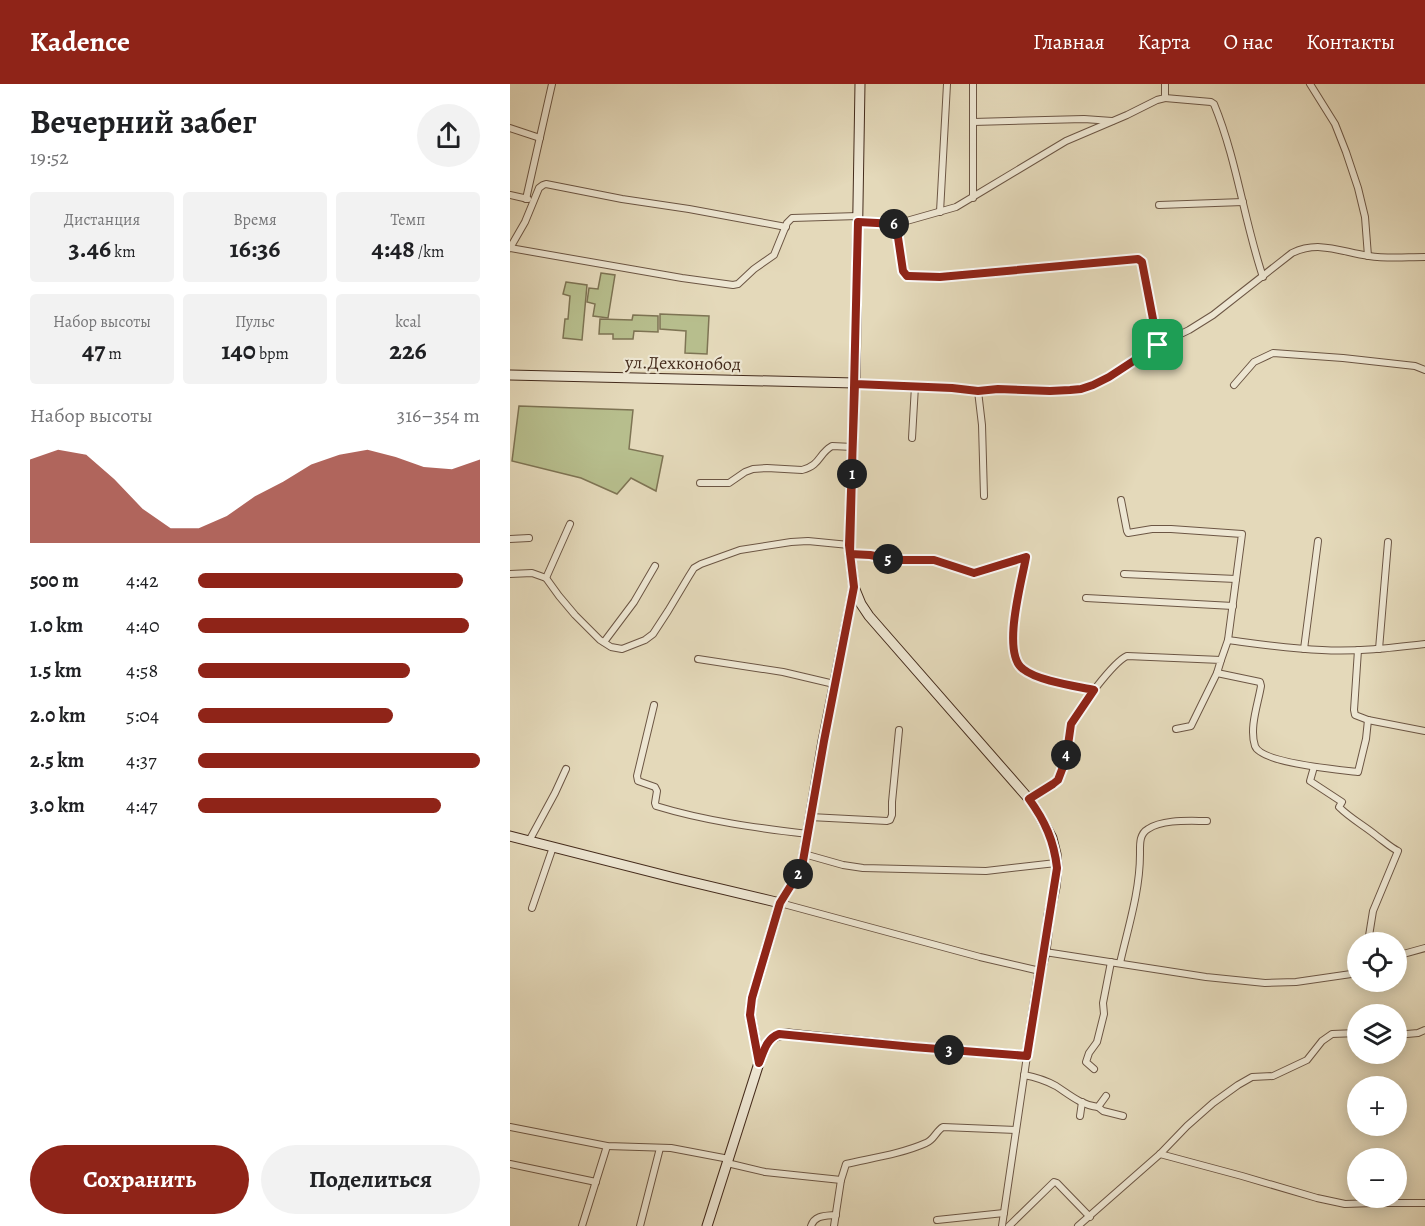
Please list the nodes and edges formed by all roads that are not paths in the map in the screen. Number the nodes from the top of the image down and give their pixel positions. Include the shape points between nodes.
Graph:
1 (552, 84) edge
2 (860, 84) edge
3 (947, 84) edge
4 (973, 84) edge
5 (1165, 84) edge
6 (1310, 84) edge
7 (1165, 98) junction
8 (1113, 121) junction
9 (973, 122) junction
10 (510, 128) edge
11 (540, 138) junction
12 (510, 195) edge
13 (973, 198) junction
14 (526, 199) junction
15 (534, 200) junction
16 (1243, 202) junction
17 (1159, 205) dead end
18 (940, 212) junction
19 (858, 219) junction
20 (896, 224) junction
21 (786, 227) junction
22 (510, 248) edge
23 (1368, 256) junction
24 (1425, 257) edge
25 (1263, 277) junction
26 (1158, 345) junction
27 (1425, 370) edge
28 (510, 375) edge
29 (855, 384) junction
30 (1234, 385) dead end
31 (915, 387) junction
32 (978, 391) junction
33 (912, 438) dead end
34 (853, 447) junction
35 (700, 483) dead end
36 (984, 496) dead end
37 (1121, 500) dead end
38 (570, 524) dead end
39 (510, 538) edge
40 (529, 538) dead end
41 (1318, 541) dead end
42 (1388, 542) dead end
43 (850, 549) junction
44 (655, 566) dead end
45 (510, 574) edge
46 (1124, 574) dead end
47 (546, 578) junction
48 (1236, 579) junction
49 (854, 587) junction
50 (1086, 598) dead end
51 (1233, 606) junction
52 (1228, 640) junction
53 (604, 642) junction
54 (1425, 644) edge
55 (1379, 648) junction
56 (1304, 649) junction
57 (1358, 650) junction
58 (698, 659) dead end
59 (1221, 660) junction
60 (1217, 673) junction
61 (834, 684) junction
62 (1094, 690) junction
63 (654, 705) dead end
64 (1368, 720) junction
65 (1176, 729) dead end
66 (899, 730) dead end
67 (1425, 731) edge
68 (1314, 766) junction
69 (566, 769) dead end
70 (1029, 799) junction
71 (810, 818) junction
72 (1207, 821) dead end
73 (808, 834) junction
74 (510, 836) edge
75 (529, 841) junction
76 (553, 847) junction
77 (804, 854) junction
78 (1056, 863) junction
79 (780, 903) junction
80 (532, 908) dead end
81 (1370, 932) edge
82 (1425, 948) edge
83 (1045, 952) junction
84 (1407, 953) edge
85 (1111, 962) junction
86 (1120, 963) junction
87 (1040, 971) junction
88 (1347, 975) edge
89 (1425, 1030) edge
90 (1347, 1033) edge
91 (1407, 1034) edge
92 (1027, 1056) junction
93 (759, 1063) junction
94 (1094, 1069) dead end
95 (1024, 1075) junction
96 (1106, 1096) dead end
97 (1082, 1102) junction
98 (1098, 1107) junction
99 (1080, 1116) dead end
100 (1123, 1116) dead end
101 (510, 1127) edge
102 (1016, 1130) junction
103 (607, 1146) junction
104 (660, 1148) junction
105 (1160, 1154) junction
106 (728, 1161) junction
107 (510, 1164) edge
108 (841, 1180) junction
109 (596, 1182) junction
110 (1425, 1203) edge
111 (1004, 1213) junction
112 (836, 1215) junction
113 (1090, 1217) junction
114 (938, 1220) dead end
115 (582, 1226) edge
116 (640, 1226) edge
117 (708, 1226) edge
118 (811, 1226) edge
119 (834, 1226) edge
120 (1002, 1226) edge
121 (1009, 1226) edge
122 (1078, 1226) edge

1 - 11 street
2 - 19 main road
3 - 18 street
4 - 9 street
5 - 7 street
6 - 23 street via 1335,124 1346,152 1365,218
7 - 8 street
7 - 16 street via 1214,104
8 - 9 street
8 - 13 street via 1066,141
9 - 13 street
10 - 11 street
11 - 14 street
12 - 14 street
13 - 18 street
14 - 15 street
15 - 21 street via 539,188 546,184
15 - 22 street
16 - 17 street
16 - 25 street
18 - 20 street
19 - 20 street
19 - 21 street via 792,218
19 - 29 main road
20 - 26 street via 907,276 940,277 1138,259 1142,262
21 - 22 street via 774,255 733,285
23 - 24 street
23 - 25 street via 1332,248 1306,248
25 - 26 street via 1213,315
26 - 32 street via 1109,377 1081,389
27 - 30 street via 1273,353 1254,362
28 - 29 main road, ул.Дехконобод
29 - 31 street
29 - 34 main road
31 - 32 street
31 - 33 street
32 - 36 street
34 - 35 street via 829,447 817,463 802,470 753,469 729,483
34 - 43 main road
37 - 48 street via 1128,533 1171,529 1242,534
38 - 47 street
39 - 40 street
41 - 56 street
42 - 55 street
43 - 49 main road
43 - 53 street via 791,542 740,550 701,564 694,568 648,638 622,649
43 - 62 street via 896,560 934,560 974,573 1026,557 1012,642 1020,668
44 - 53 street
45 - 47 street via 532,573
46 - 48 street
47 - 53 street via 575,615
48 - 51 street
49 - 61 main road
49 - 70 main road via 869,616
50 - 51 street
51 - 52 street
52 - 56 street
52 - 59 street
54 - 55 street
55 - 57 street
56 - 57 street
57 - 64 street via 1354,713
58 - 61 street
59 - 60 street
59 - 62 street via 1126,656
60 - 65 street via 1191,726
60 - 68 street via 1261,683 1253,724 1259,753
61 - 71 main road
62 - 70 street via 1071,724 1066,759 1058,780
63 - 73 street via 637,776 638,781 657,790 656,806 719,821
64 - 67 street
64 - 68 street via 1358,772
66 - 71 street via 890,820
68 - 81 street via 1310,781 1342,802 1339,807 1348,815 1398,851 1375,905
69 - 75 street
70 - 78 main road via 1052,838
71 - 73 main road
72 - 86 street via 1178,821 1147,829 1143,834 1137,886
73 - 77 main road
74 - 75 main road
75 - 76 main road
76 - 79 main road
76 - 80 street
77 - 78 street via 843,865 875,868 965,871
77 - 79 main road via 798,874
78 - 83 main road
79 - 87 street
79 - 93 main road via 752,998 750,1015
82 - 84 street
83 - 85 street
83 - 87 main road
85 - 86 street
85 - 94 street via 1098,1042 1086,1062
86 - 88 street via 1265,983
87 - 92 main road
89 - 91 street
90 - 105 street via 1332,1034 1307,1060 1273,1076 1252,1077 1238,1084
92 - 93 main road via 779,1034 767,1043
92 - 95 street
93 - 106 main road
95 - 97 street via 1037,1077
95 - 102 street
96 - 98 street
97 - 98 street
97 - 99 street
98 - 100 street
101 - 103 street
102 - 108 street via 940,1128 926,1143 846,1164
102 - 111 street
103 - 104 street
103 - 109 street
104 - 106 street
104 - 116 street
105 - 110 street via 1345,1204
105 - 113 street
106 - 108 street via 765,1172
106 - 117 main road
107 - 109 street
108 - 112 street
109 - 115 street
111 - 114 street
111 - 120 street
112 - 118 street via 816,1218
112 - 119 street
113 - 121 street via 1054,1182
113 - 122 street

